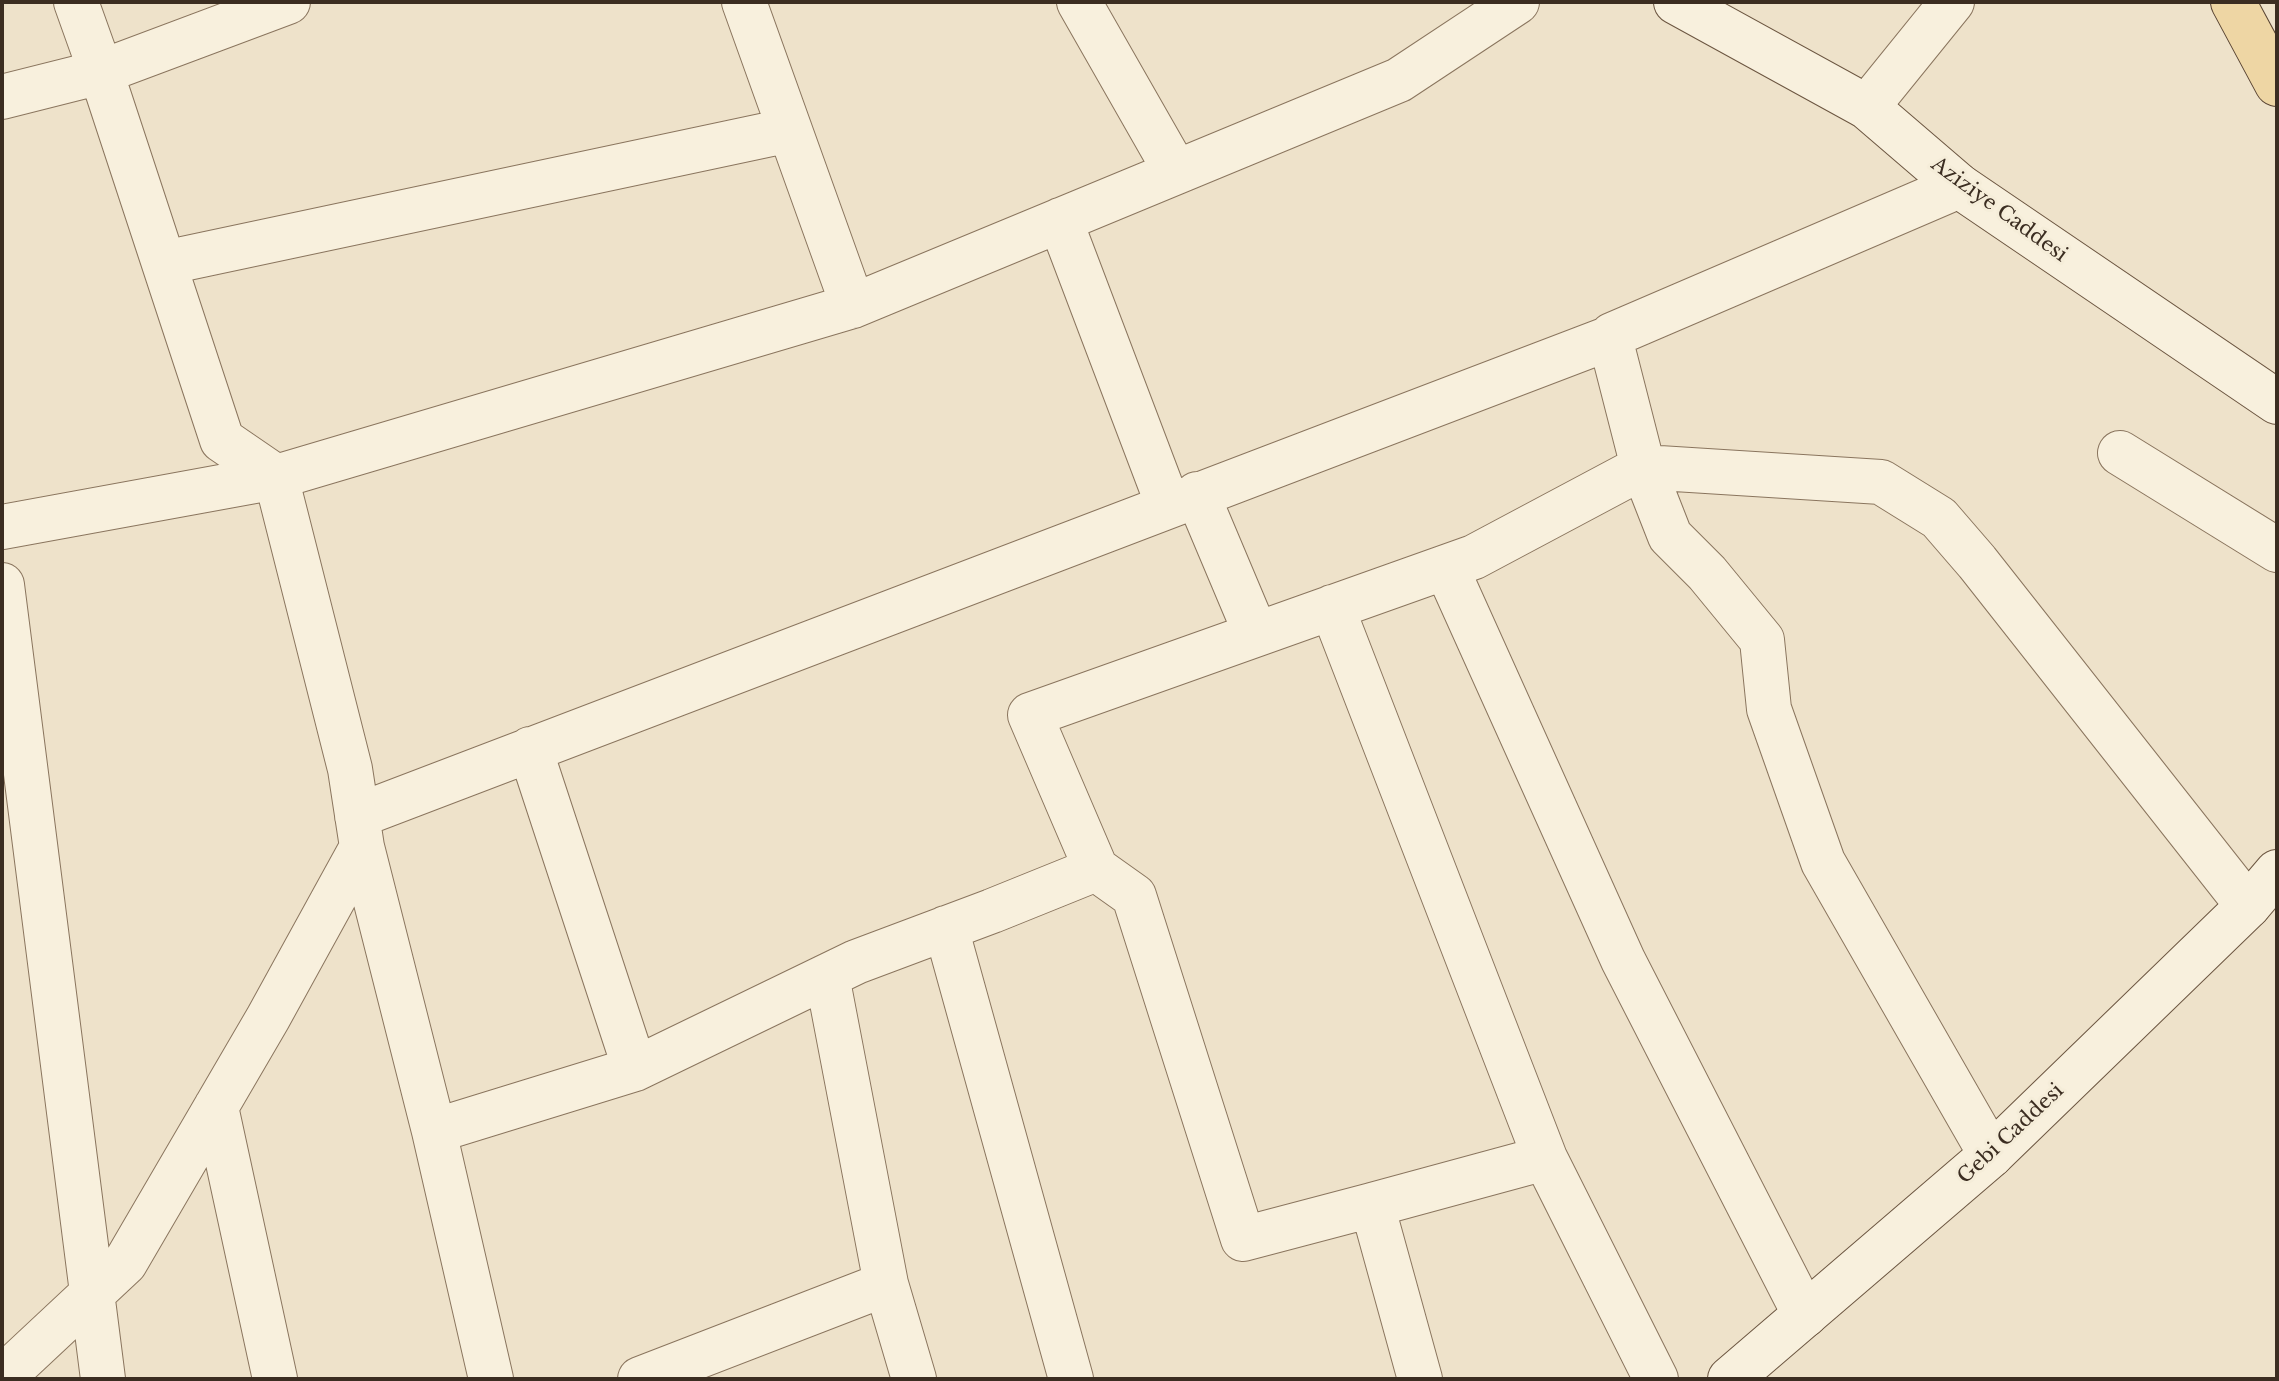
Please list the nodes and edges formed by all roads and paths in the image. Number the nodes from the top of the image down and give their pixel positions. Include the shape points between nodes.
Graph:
1 (76, 2) edge
2 (288, 2) edge
3 (744, 2) edge
4 (1079, 2) edge
5 (1517, 2) edge
6 (1676, 2) edge
7 (1952, 2) edge
8 (2233, 2) edge
9 (101, 72) junction
10 (2277, 84) edge
11 (2, 97) edge
12 (1867, 107) junction
13 (790, 130) junction
14 (1176, 172) junction
15 (1959, 186) junction
16 (1060, 220) junction
17 (164, 263) junction
18 (853, 306) junction
19 (1610, 338) junction
20 (2277, 402) edge
21 (2120, 453) dead end
22 (1643, 467) junction
23 (276, 477) junction
24 (1183, 500) junction
25 (2, 527) edge
26 (2277, 550) edge
27 (1446, 567) junction
28 (2, 585) edge
29 (1332, 607) junction
30 (1256, 634) junction
31 (530, 749) junction
32 (359, 831) junction
33 (1096, 869) junction
34 (2277, 873) edge
35 (2248, 906) junction
36 (946, 928) junction
37 (827, 976) junction
38 (635, 1069) junction
39 (216, 1107) junction
40 (434, 1131) junction
41 (1991, 1155) junction
42 (1545, 1158) junction
43 (1372, 1205) junction
44 (886, 1284) junction
45 (92, 1295) junction
46 (1805, 1315) junction
47 (2, 1378) edge
48 (1417, 1378) edge
49 (103, 1379) edge
50 (275, 1379) edge
51 (491, 1379) edge
52 (640, 1379) edge
53 (914, 1379) edge
54 (1071, 1379) edge
55 (1656, 1379) edge
56 (1730, 1379) edge

1 - 9 street
2 - 9 street
3 - 13 street
4 - 14 street
5 - 14 street via 1399,80
6 - 12 street, Aziziye Caddesi
7 - 12 street
8 - 10 main road
9 - 11 street
9 - 17 street
12 - 15 street, Aziziye Caddesi
13 - 17 street
13 - 18 street
14 - 16 street
15 - 19 street
15 - 20 street, Aziziye Caddesi
16 - 18 street
16 - 24 street
17 - 23 street via 222,440
18 - 23 street
19 - 22 street
19 - 24 street
21 - 26 street
22 - 27 street
22 - 35 street via 1881,482 1939,518
22 - 41 street via 1670,536 1762,640 1769,709 1823,862
23 - 25 street
23 - 32 street via 350,769
24 - 30 street
24 - 31 street
27 - 29 street
27 - 46 street via 1623,960
28 - 45 street
29 - 30 street
29 - 42 street
30 - 33 street via 1030,715
31 - 32 street
31 - 38 street
32 - 39 street via 268,1018
32 - 40 street
33 - 36 street
33 - 43 street via 1134,896 1243,1239
34 - 35 street, Gebi Caddesi
35 - 41 street, Gebi Caddesi
36 - 37 street
36 - 54 street
37 - 38 street
37 - 44 street
38 - 40 street
39 - 45 street via 125,1263
39 - 50 street
40 - 51 street
41 - 46 street, Gebi Caddesi
42 - 43 street
42 - 55 street
43 - 48 street
44 - 52 street
44 - 53 street
45 - 47 street
45 - 49 street
46 - 56 street, Gebi Caddesi

